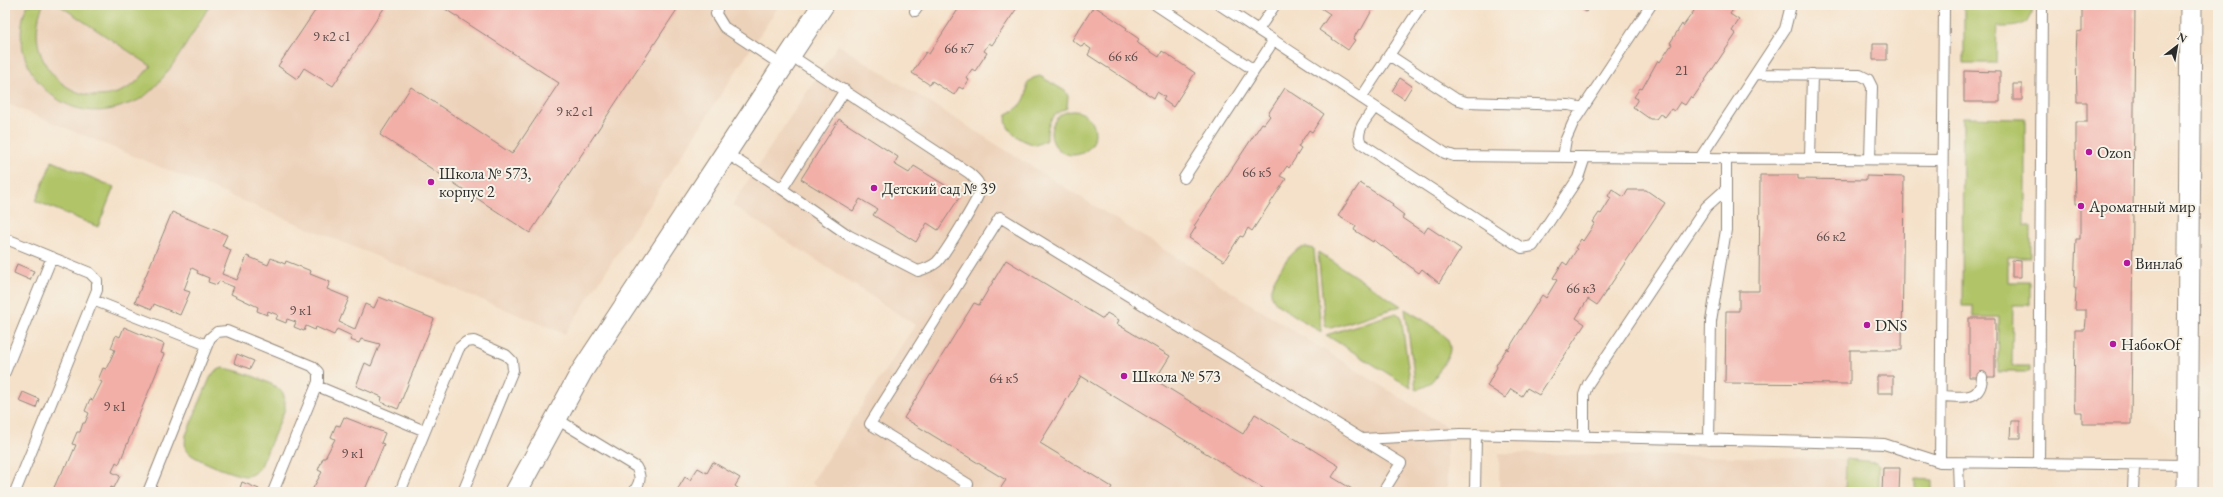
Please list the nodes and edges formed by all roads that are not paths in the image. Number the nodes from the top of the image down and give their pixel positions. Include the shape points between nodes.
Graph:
1 (718, 5) edge
2 (823, 5) edge
3 (1156, 5) edge
4 (1220, 5) edge
5 (1275, 5) edge
6 (1422, 5) edge
7 (1651, 5) edge
8 (1791, 5) edge
9 (1944, 5) edge
10 (2042, 5) edge
11 (2191, 5) edge
12 (1258, 30) junction
13 (1274, 40) junction
14 (1389, 55) junction
15 (787, 60) junction
16 (1254, 70) junction
17 (1756, 74) junction
18 (1812, 74) junction
19 (845, 90) junction
20 (1360, 98) junction
21 (1375, 107) junction
22 (1583, 108) junction
23 (726, 153) junction
24 (1563, 157) junction
25 (1585, 157) junction
26 (1700, 158) junction
27 (1726, 158) junction
28 (1810, 159) junction
29 (1870, 160) junction
30 (1942, 160) junction
31 (1184, 178) dead end
32 (782, 189) junction
33 (1726, 189) junction
34 (5, 240) edge
35 (52, 257) junction
36 (93, 300) junction
37 (207, 346) junction
38 (5, 372) edge
39 (1982, 377) dead end
40 (317, 386) junction
41 (1941, 396) junction
42 (555, 418) junction
43 (425, 431) junction
44 (1476, 434) junction
45 (1584, 437) junction
46 (1362, 439) junction
47 (1709, 440) junction
48 (1940, 462) junction
49 (1958, 463) junction
50 (2039, 464) junction
51 (2134, 465) junction
52 (2188, 465) junction
53 (15, 492) edge
54 (148, 492) edge
55 (273, 492) edge
56 (400, 492) edge
57 (463, 492) edge
58 (516, 492) edge
59 (634, 492) edge
60 (963, 492) edge
61 (1382, 492) edge
62 (1475, 492) edge
63 (1959, 492) edge
64 (2133, 492) edge
65 (2187, 492) edge

1 - 15 lane via 716,14 724,26
2 - 15 street
3 - 16 lane
4 - 12 lane
5 - 12 lane
6 - 14 lane
7 - 22 lane
8 - 17 lane via 1786,29
9 - 30 lane
10 - 50 lane
11 - 52 street
12 - 13 lane
13 - 16 lane
13 - 20 lane
14 - 20 lane
14 - 22 lane via 1456,99 1466,102 1569,105
15 - 19 lane
15 - 23 street
16 - 31 lane
17 - 18 lane
17 - 26 lane
18 - 28 lane
18 - 29 lane via 1860,75 1868,79 1872,87
19 - 32 lane
19 - 32 lane via 969,173 978,182 980,189 976,202 938,261 928,268 918,270 848,235
20 - 21 lane
21 - 24 lane via 1445,153 1454,156
21 - 25 lane via 1359,132 1358,138 1361,142 1522,248 1533,246 1578,178
22 - 24 lane via 1566,139
23 - 32 lane
23 - 42 street via 616,319
24 - 25 lane
25 - 26 lane
26 - 27 lane
27 - 28 lane
27 - 33 lane
28 - 29 lane
29 - 30 lane
30 - 41 lane
33 - 45 lane via 1706,207 1588,384 1584,395
33 - 47 lane via 1726,230 1711,321
34 - 35 lane
35 - 36 lane via 90,273 97,280
35 - 38 lane
36 - 37 lane
36 - 53 lane
37 - 40 lane via 210,338 218,332 227,331 312,366 318,372
37 - 54 lane
39 - 41 lane via 1978,393 1971,396
40 - 43 lane
40 - 55 lane
41 - 48 lane
42 - 58 street
42 - 59 lane via 636,467 641,474 640,483
43 - 56 lane
43 - 57 lane via 459,348 466,342 474,342 506,355 512,361 513,370
44 - 45 lane
44 - 46 lane
44 - 62 lane
45 - 47 lane
46 - 60 lane via 1000,217 870,424 968,484
46 - 61 lane via 1401,463
47 - 48 lane via 1884,444
48 - 49 lane
49 - 50 lane
49 - 63 lane
50 - 51 lane
51 - 52 lane
51 - 64 lane
52 - 65 street

